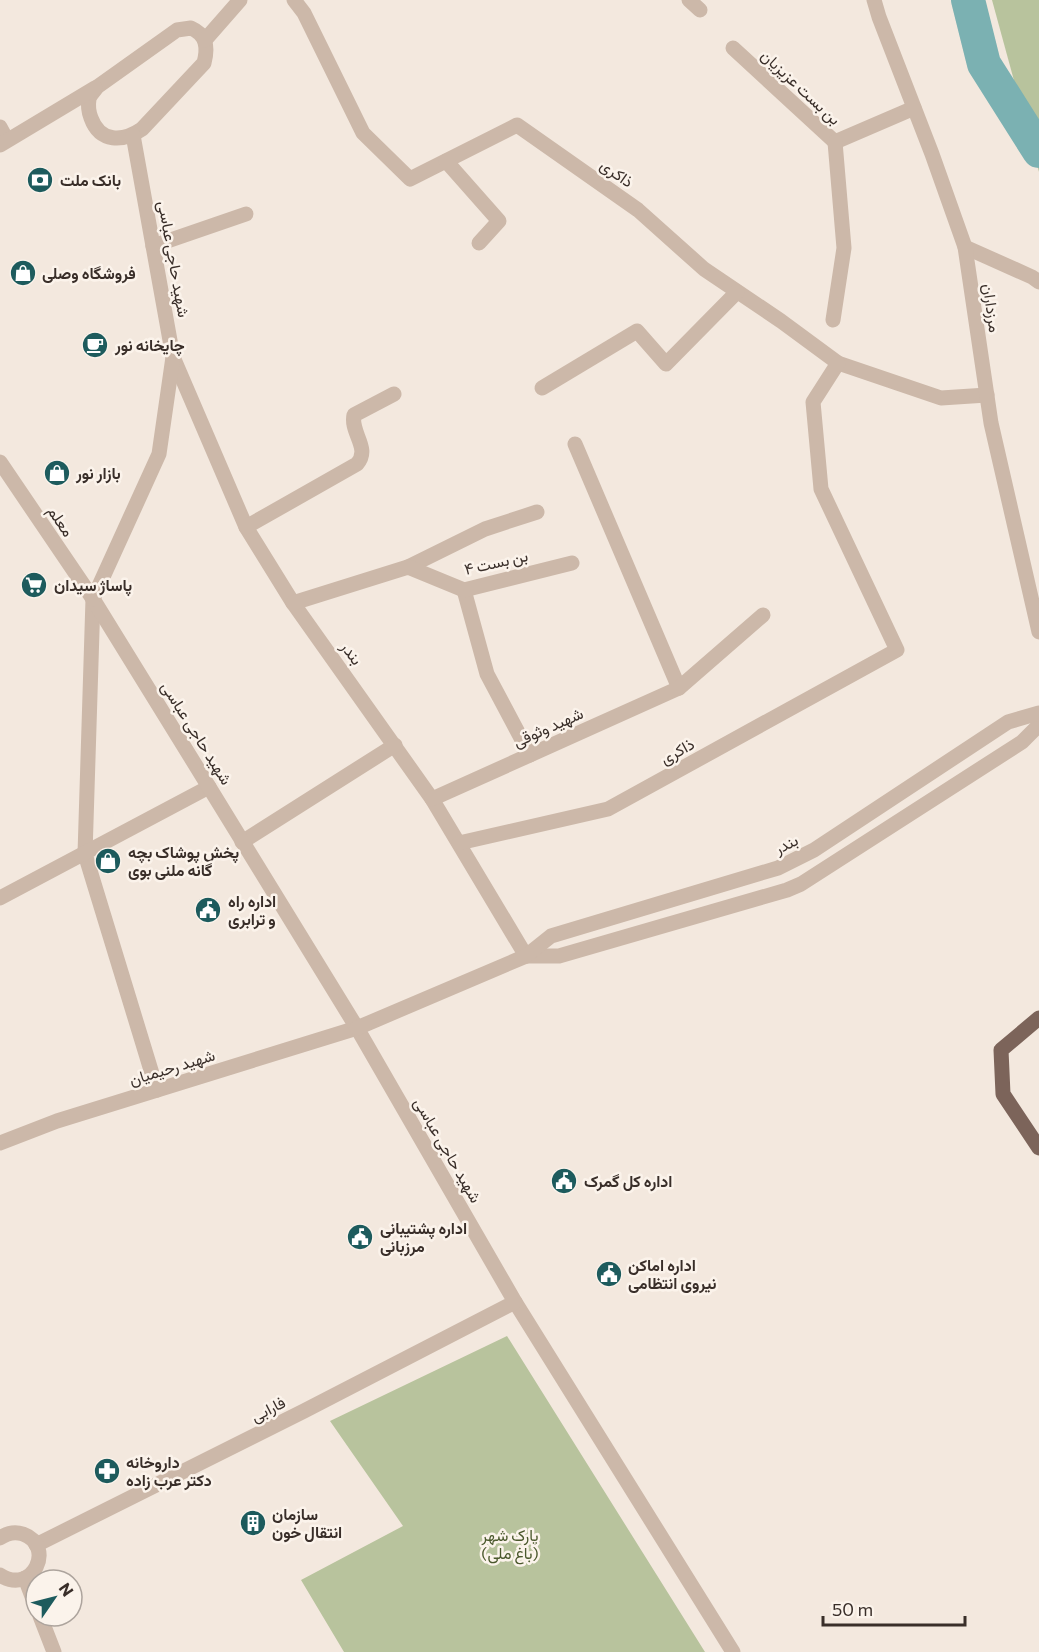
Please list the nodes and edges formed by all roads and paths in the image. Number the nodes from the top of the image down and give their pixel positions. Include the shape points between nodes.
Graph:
1 (240, 0) edge
2 (294, 0) edge
3 (874, 0) edge
4 (205, 40) junction
5 (733, 48) dead end
6 (97, 87) junction
7 (914, 108) junction
8 (133, 135) junction
9 (2, 137) edge
10 (835, 142) junction
11 (446, 161) junction
12 (246, 214) dead end
13 (479, 243) dead end
14 (153, 246) junction
15 (965, 247) junction
16 (1039, 282) edge
17 (737, 292) junction
18 (833, 320) dead end
19 (173, 357) junction
20 (838, 363) junction
21 (542, 388) dead end
22 (394, 394) dead end
23 (987, 395) junction
24 (575, 444) dead end
25 (0, 462) edge
26 (537, 512) dead end
27 (246, 527) junction
28 (572, 563) dead end
29 (408, 567) junction
30 (464, 590) junction
31 (93, 599) junction
32 (293, 603) junction
33 (763, 615) dead end
34 (1039, 632) edge
35 (679, 688) junction
36 (1039, 713) edge
37 (1039, 725) edge
38 (396, 745) junction
39 (530, 755) junction
40 (209, 787) junction
41 (432, 799) junction
42 (242, 842) junction
43 (459, 843) junction
44 (85, 854) junction
45 (0, 898) edge
46 (526, 956) junction
47 (1039, 1018) edge
48 (357, 1028) junction
49 (157, 1090) junction
50 (0, 1143) edge
51 (1039, 1148) edge
52 (515, 1302) junction
53 (1, 1535) edge
54 (36, 1545) junction
55 (36, 1568) edge
56 (0, 1575) edge
57 (24, 1578) edge
58 (45, 1628) edge
59 (54, 1652) edge
60 (733, 1652) edge

1 - 4 street
2 - 11 street, ذاکری via 363,133 410,178
3 - 7 street, مرزداران
4 - 6 street via 191,28 177,30
4 - 8 street via 208,51 204,63
5 - 10 street, بن بست عزیزیان
6 - 8 street via 89,99 94,126 105,137
6 - 9 street
7 - 10 street, بن بست عزیزیان
7 - 15 street, مرزداران
8 - 14 street, شهید حاجی عباسی
10 - 18 street via 844,248
11 - 13 street via 499,221
11 - 17 street, ذاکری via 517,125 638,210 704,269
12 - 14 street
14 - 19 street, شهید حاجی عباسی
15 - 16 street
15 - 23 street, مرزداران
17 - 20 street, ذاکری
17 - 21 street via 666,364 637,332
19 - 27 street, بندر
19 - 31 street, شهید حاجی عباسی via 159,454
20 - 23 street, ذاکری via 941,398
20 - 43 street, ذاکری via 813,402 821,489 897,650 608,809
22 - 27 street via 354,415 352,422 363,450 357,464
23 - 34 street, مرزداران
24 - 35 street
25 - 31 street, معلم
26 - 29 street via 485,529
27 - 32 street, بندر
28 - 30 street, بن بست ۴
29 - 30 street, بن بست ۴
29 - 32 street
30 - 39 street via 487,674
31 - 40 street, شهید حاجی عباسی
31 - 44 street
32 - 38 street, بندر
33 - 35 street, شهید وثوقی
35 - 39 street, شهید وثوقی
36 - 46 street, بندر via 1008,722 814,850 785,865 551,936
37 - 46 street, بندر via 1022,742 801,884 559,956
38 - 41 street, بندر
38 - 42 street
39 - 41 street, شهید وثوقی
40 - 42 street, شهید حاجی عباسی
40 - 44 street
41 - 43 street, بندر
42 - 48 street, شهید حاجی عباسی
43 - 46 street, بندر
44 - 45 street
44 - 49 street
46 - 48 street, بندر
47 - 51 main road via 1001,1050 1003,1094
48 - 49 street, شهید رحیمیان
48 - 52 street, شهید حاجی عباسی
49 - 50 street, شهید رحیمیان
52 - 54 street, فارابی
52 - 60 street, شهید حاجی عباسی
53 - 54 street via 25,1534
54 - 55 street
56 - 57 street via 9,1580
58 - 59 street

